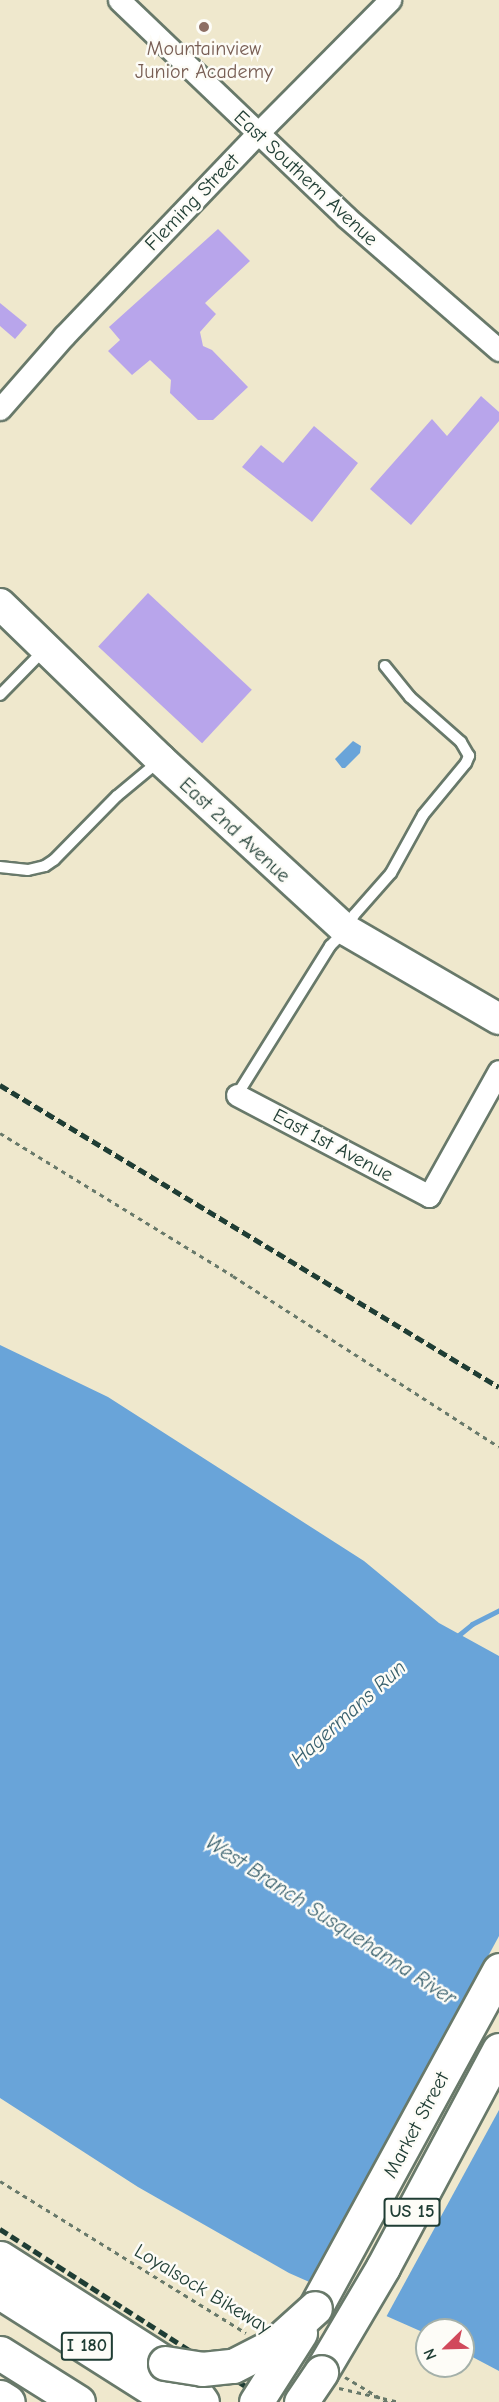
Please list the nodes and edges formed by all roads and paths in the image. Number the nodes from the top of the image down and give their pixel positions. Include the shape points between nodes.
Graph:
1 (119, 0) edge
2 (390, 0) edge
3 (257, 134) junction
4 (499, 350) edge
5 (0, 409) edge
6 (0, 604) edge
7 (46, 648) junction
8 (385, 666) dead end
9 (0, 695) edge
10 (160, 760) junction
11 (0, 867) edge
12 (346, 930) junction
13 (499, 1019) edge
14 (499, 1071) edge
15 (237, 1095) joint
16 (0, 1133) edge
17 (499, 1447) edge
18 (499, 1970) edge
19 (499, 2050) edge
20 (0, 2181) edge
21 (0, 2258) edge
22 (0, 2292) edge
23 (315, 2308) junction
24 (253, 2337) dead end
25 (0, 2353) edge
26 (165, 2363) junction
27 (330, 2384) edge
28 (0, 2397) edge
29 (8, 2402) edge
30 (78, 2402) edge
31 (173, 2402) edge
32 (202, 2402) edge
33 (256, 2402) edge
34 (301, 2402) edge
35 (387, 2402) edge
36 (399, 2402) edge

1 - 3 street, East Southern Avenue
2 - 3 street, Fleming Street
3 - 4 street, East Southern Avenue
3 - 5 street, Fleming Street via 64,336
6 - 7 street, East 2nd Avenue
7 - 9 lane
7 - 10 street, East 2nd Avenue
8 - 12 lane via 410,697 461,742 469,756 423,815 391,873 354,915
10 - 11 lane via 117,796 54,860 28,870
10 - 12 street, East 2nd Avenue
12 - 13 street, East 2nd Avenue
12 - 15 lane via 330,946
14 - 15 street, East 1st Avenue via 429,1196
16 - 17 path via 233,1276
18 - 23 highway, Market Street / US 15
19 - 27 highway, Market Street / US 15 via 383,2267
20 - 24 path, Loyalsock Bikeway
21 - 26 highway
22 - 31 highway, I 180
23 - 26 highway, bridge via 274,2344 233,2366 202,2370
23 - 33 highway, Market Street / US 15, bridge
25 - 30 highway, I 180
26 - 32 highway via 186,2380
27 - 34 highway, Market Street, bridge
27 - 35 path, bridge
27 - 36 path
28 - 29 highway

